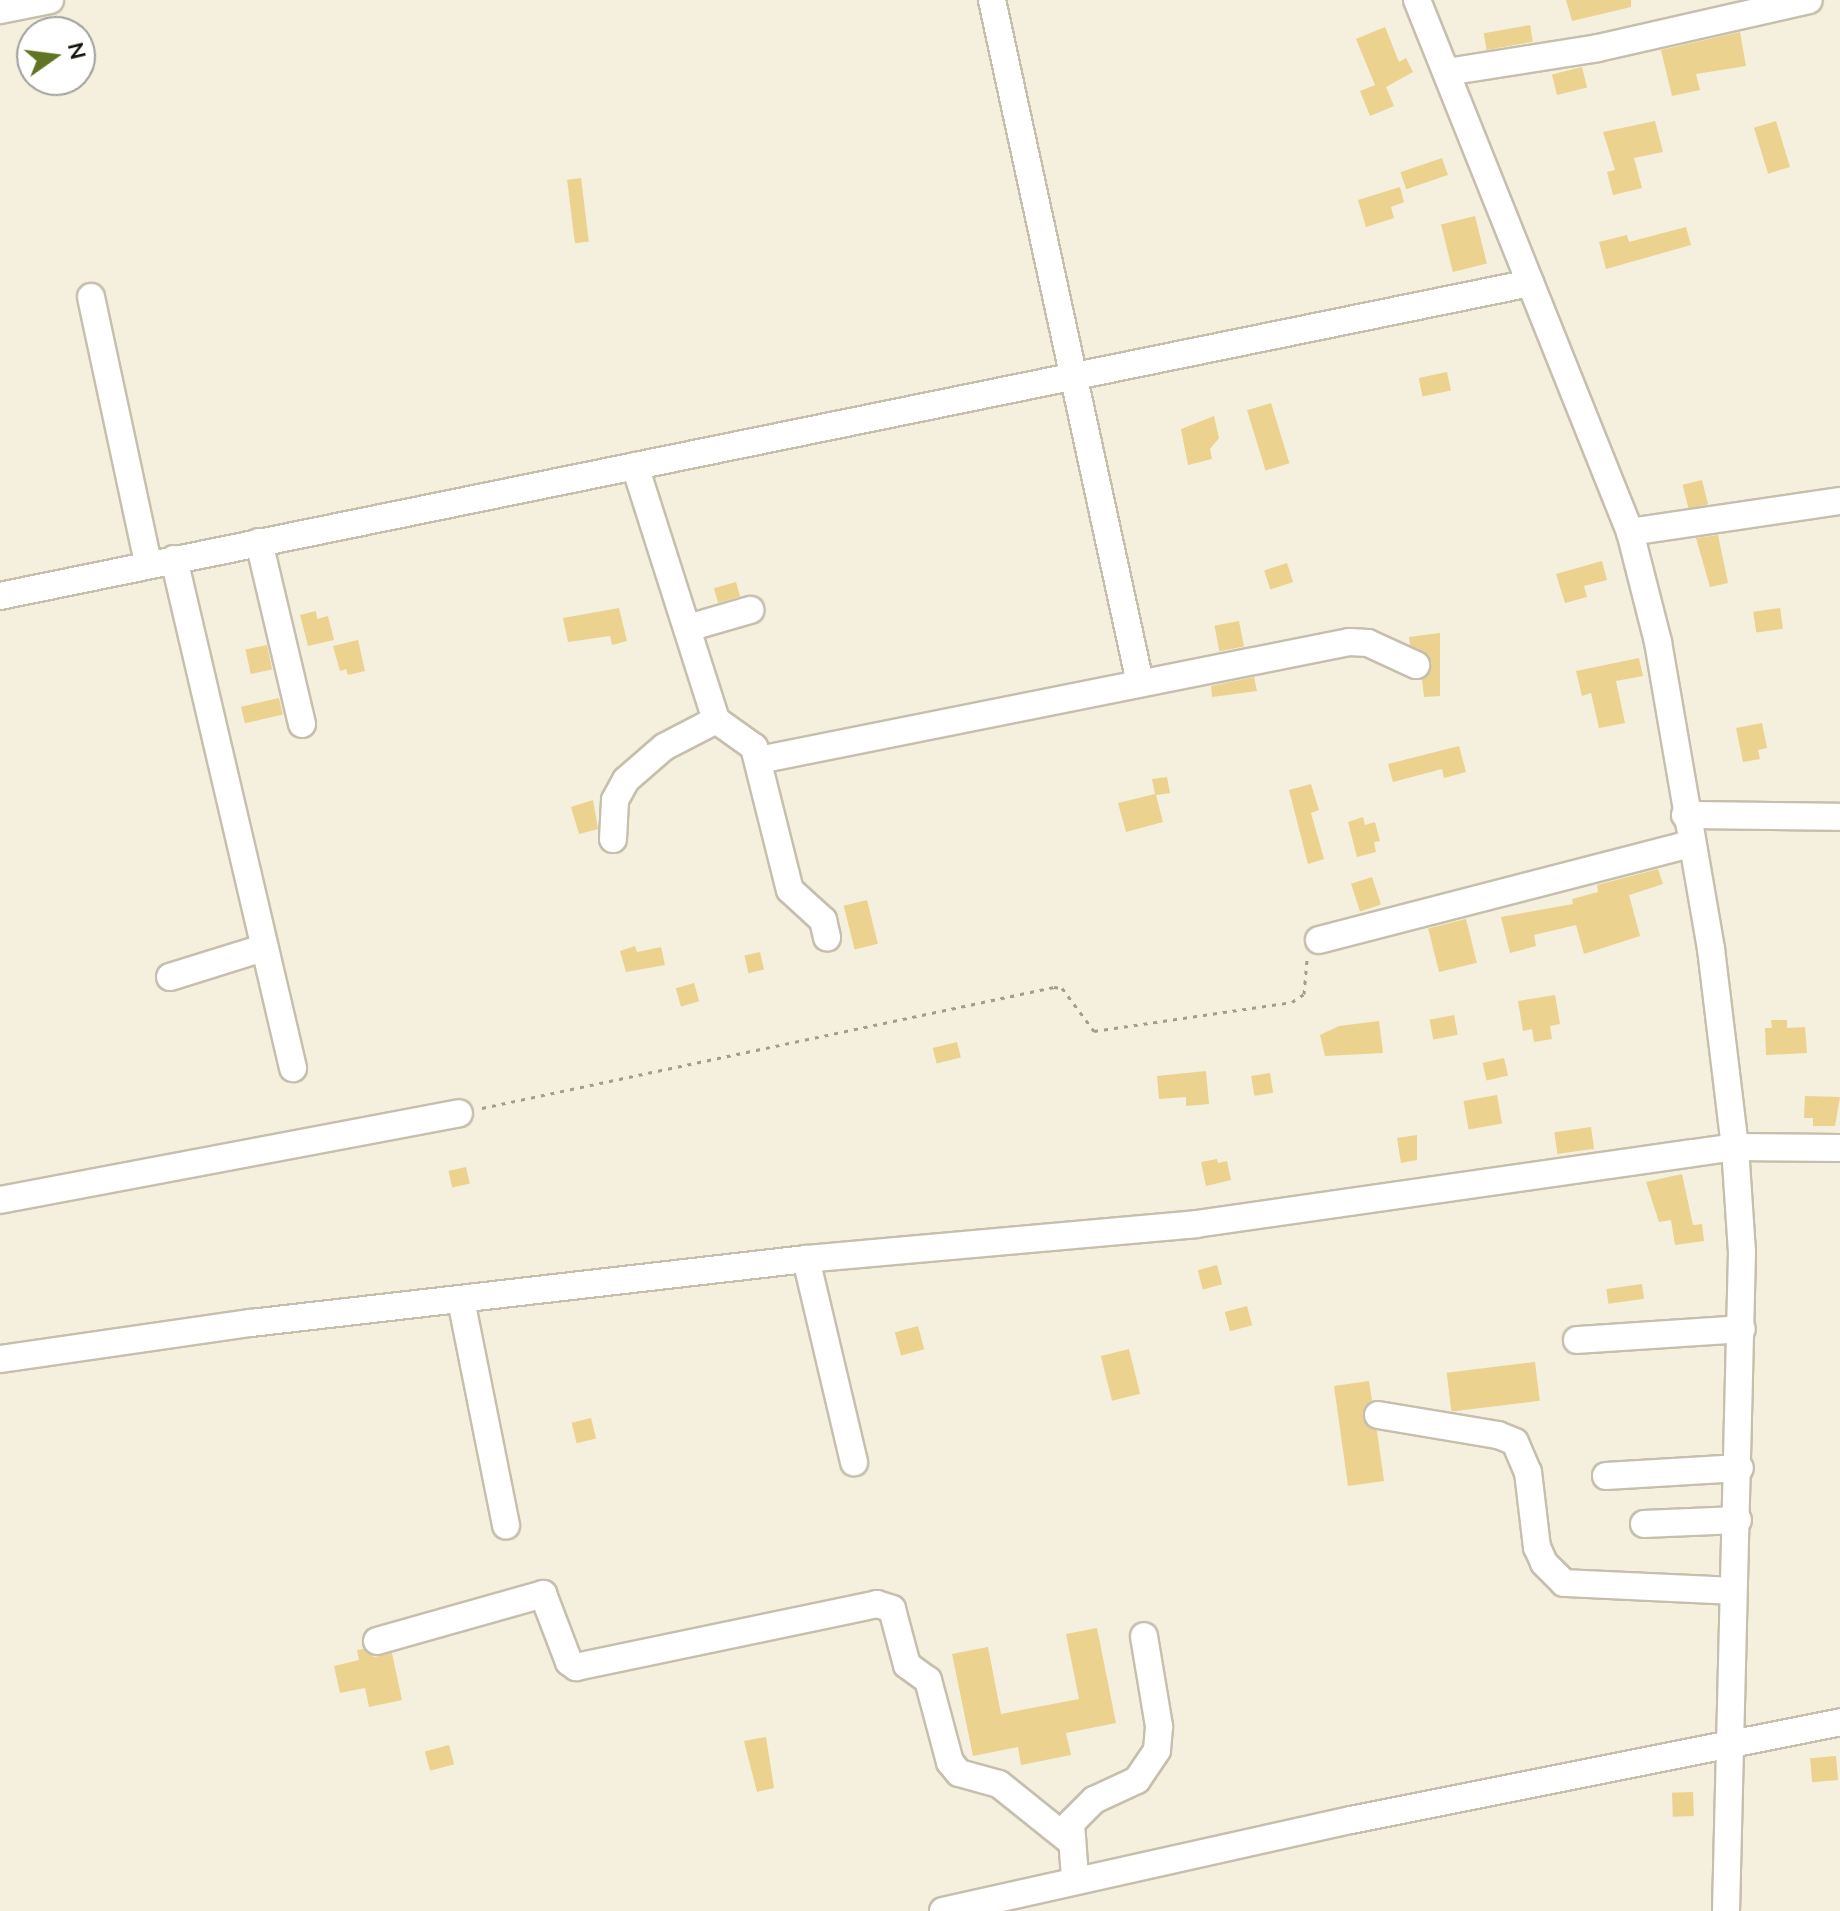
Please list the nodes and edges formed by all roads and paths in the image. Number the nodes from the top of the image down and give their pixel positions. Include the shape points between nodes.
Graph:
1 (50, 0) edge
2 (992, 0) edge
3 (1417, 0) edge
4 (1809, 0) edge
5 (0, 10) edge
6 (1447, 72) junction
7 (1530, 283) junction
8 (91, 297) dead end
9 (1075, 376) junction
10 (635, 466) junction
11 (1840, 501) edge
12 (1630, 532) junction
13 (259, 542) junction
14 (161, 561) junction
15 (0, 596) edge
16 (750, 610) dead end
17 (688, 628) junction
18 (1416, 665) dead end
19 (1140, 683) junction
20 (716, 720) junction
21 (302, 724) dead end
22 (759, 760) junction
23 (1685, 815) junction
24 (1840, 817) edge
25 (613, 839) dead end
26 (1691, 844) junction
27 (827, 938) dead end
28 (1319, 940) joint
29 (263, 948) junction
30 (170, 977) dead end
31 (293, 1068) dead end
32 (459, 1113) joint
33 (1735, 1147) junction
34 (1840, 1148) edge
35 (0, 1200) edge
36 (806, 1259) junction
37 (461, 1300) junction
38 (1742, 1329) junction
39 (1577, 1340) dead end
40 (0, 1359) edge
41 (1378, 1415) dead end
42 (854, 1462) dead end
43 (1740, 1468) junction
44 (1606, 1476) dead end
45 (1738, 1520) junction
46 (1644, 1524) dead end
47 (506, 1526) dead end
48 (1733, 1591) junction
49 (1144, 1636) dead end
50 (377, 1641) dead end
51 (1840, 1722) edge
52 (1732, 1740) junction
53 (1069, 1840) junction
54 (1075, 1878) junction
55 (943, 1911) edge
56 (1726, 1911) edge

1 - 5 street
2 - 9 street
3 - 6 street
4 - 6 street via 1598,48
6 - 7 street
7 - 9 street
7 - 12 street
8 - 14 street
9 - 10 street
9 - 19 street
10 - 13 street
10 - 17 street
11 - 12 street
12 - 23 street via 1658,642
13 - 14 street
13 - 21 street
14 - 15 street
14 - 29 street
16 - 17 street
17 - 20 street
18 - 19 street via 1368,643 1349,642
19 - 22 street
20 - 22 street via 746,739
20 - 25 street via 664,747 626,780 615,800
22 - 27 street via 790,890 823,920
23 - 24 street
23 - 26 street
26 - 28 street
26 - 33 street via 1723,1027
28 - 32 path via 1308,953 1304,994 1292,1002 1094,1031 1062,988 1054,987
29 - 30 street
29 - 31 street
32 - 35 street
33 - 34 street
33 - 36 street via 1196,1224
33 - 38 street
36 - 37 street
36 - 42 street
37 - 40 street
37 - 47 street
38 - 39 street
38 - 43 street
41 - 48 street via 1515,1442 1528,1472 1537,1547 1564,1583
43 - 44 street
43 - 45 street
45 - 46 street
45 - 48 street
48 - 52 street
49 - 53 street via 1159,1726 1157,1750 1137,1780 1081,1809
50 - 53 street via 543,1594 569,1662 576,1667 877,1604 892,1609 907,1665 928,1680 950,1762 959,1773 999,1784
51 - 52 street
52 - 54 street
52 - 56 street
53 - 54 street
54 - 55 street

